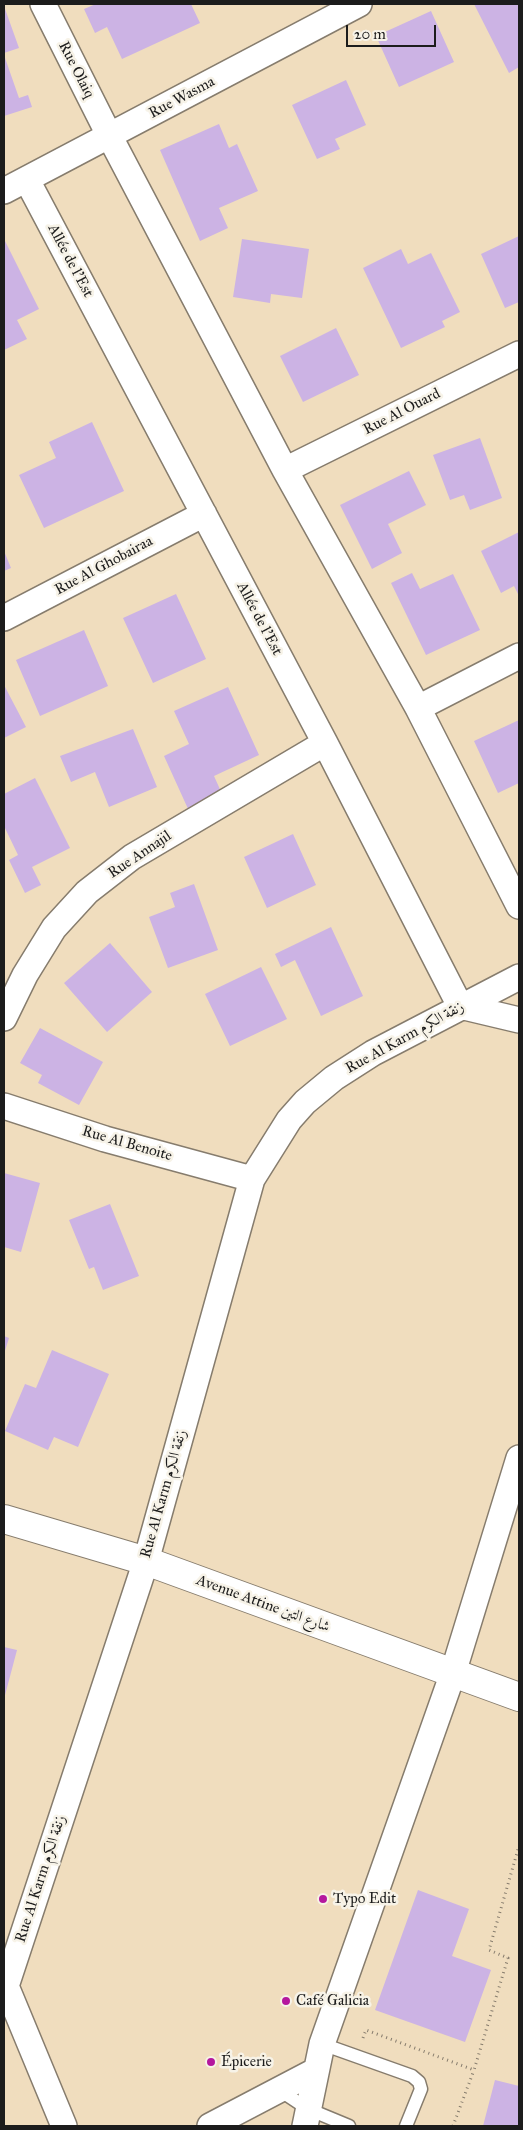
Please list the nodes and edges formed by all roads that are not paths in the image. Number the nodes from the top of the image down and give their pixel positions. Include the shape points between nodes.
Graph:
1 (43, 4) edge
2 (359, 4) edge
3 (110, 137) junction
4 (27, 180) junction
5 (4, 191) edge
6 (519, 354) edge
7 (285, 470) junction
8 (204, 514) junction
9 (4, 618) edge
10 (519, 656) edge
11 (418, 708) junction
12 (326, 743) junction
13 (519, 906) edge
14 (519, 977) edge
15 (460, 1006) junction
16 (4, 1018) edge
17 (519, 1020) edge
18 (4, 1106) edge
19 (252, 1179) junction
20 (519, 1458) edge
21 (4, 1519) edge
22 (146, 1561) junction
23 (453, 1673) junction
24 (519, 1697) edge
25 (5, 1986) edge
26 (322, 2044) junction
27 (315, 2071) junction
28 (278, 2089) junction
29 (307, 2117) edge
30 (64, 2126) edge
31 (210, 2126) edge
32 (349, 2126) edge
33 (406, 2126) edge

1 - 3 street, Rue Olaiq
2 - 3 street, Rue Wasma
3 - 4 street, Rue Wasma
3 - 7 street
4 - 5 street, Rue Wasma
4 - 8 street, Allée de l'Est
6 - 7 street, Rue Al Ouard
7 - 11 street
8 - 9 street, Rue Al Ghobairaa
8 - 12 street, Allée de l'Est
10 - 11 street
11 - 13 street
12 - 15 street, Allée de l'Est
12 - 16 street, Rue Annajil via 132,857 87,892 54,928 25,975
14 - 15 street, Rue Al Karm زنقة الكرم
15 - 17 street
15 - 19 street, Rue Al Karm زنقة الكرم via 373,1053 334,1078 305,1102 289,1120
18 - 19 street, Rue Al Benoite via 105,1139
19 - 22 street, Rue Al Karm زنقة الكرم
20 - 23 street
21 - 22 street, Avenue Attine شارع التين
22 - 23 street, Avenue Attine شارع التين
22 - 25 street, Rue Al Karm زنقة الكرم
23 - 24 street, Avenue Attine شارع التين
23 - 26 street
25 - 30 street, Rue Al Karm زنقة الكرم
26 - 27 street
26 - 33 lane via 412,2076 419,2082 422,2089
27 - 28 street
27 - 29 street
28 - 29 lane
28 - 31 street
29 - 32 lane

